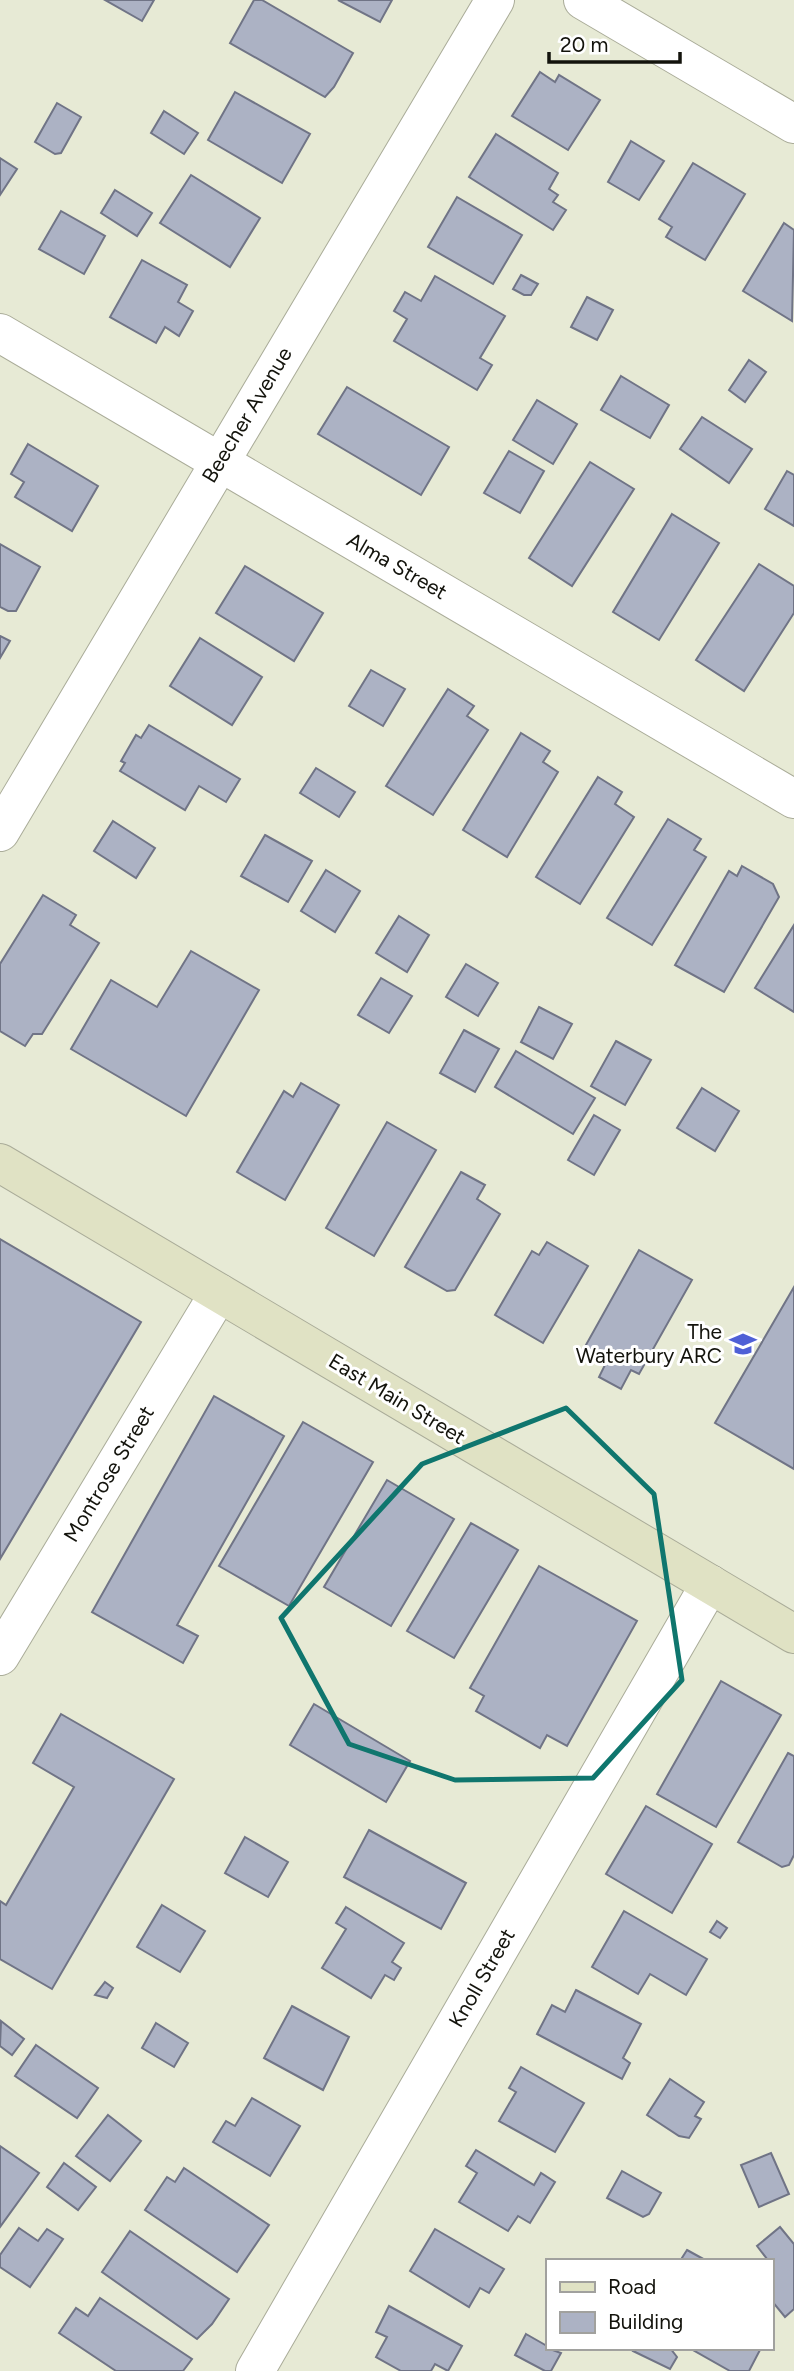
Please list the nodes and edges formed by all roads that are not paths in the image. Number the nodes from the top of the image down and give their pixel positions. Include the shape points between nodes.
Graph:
1 (495, 0) edge
2 (583, 0) edge
3 (794, 124) edge
4 (0, 333) edge
5 (219, 461) junction
6 (794, 799) edge
7 (0, 832) edge
8 (0, 1163) edge
9 (219, 1293) junction
10 (710, 1584) junction
11 (794, 1634) edge
12 (0, 1656) edge
13 (255, 2371) edge

1 - 5 street, Beecher Avenue
2 - 3 street
4 - 5 street, Alma Street
5 - 6 street, Alma Street
5 - 7 street, Beecher Avenue
8 - 9 main road, East Main Street
9 - 10 main road, East Main Street
9 - 12 street, Montrose Street
10 - 11 main road, East Main Street
10 - 13 street, Knoll Street

